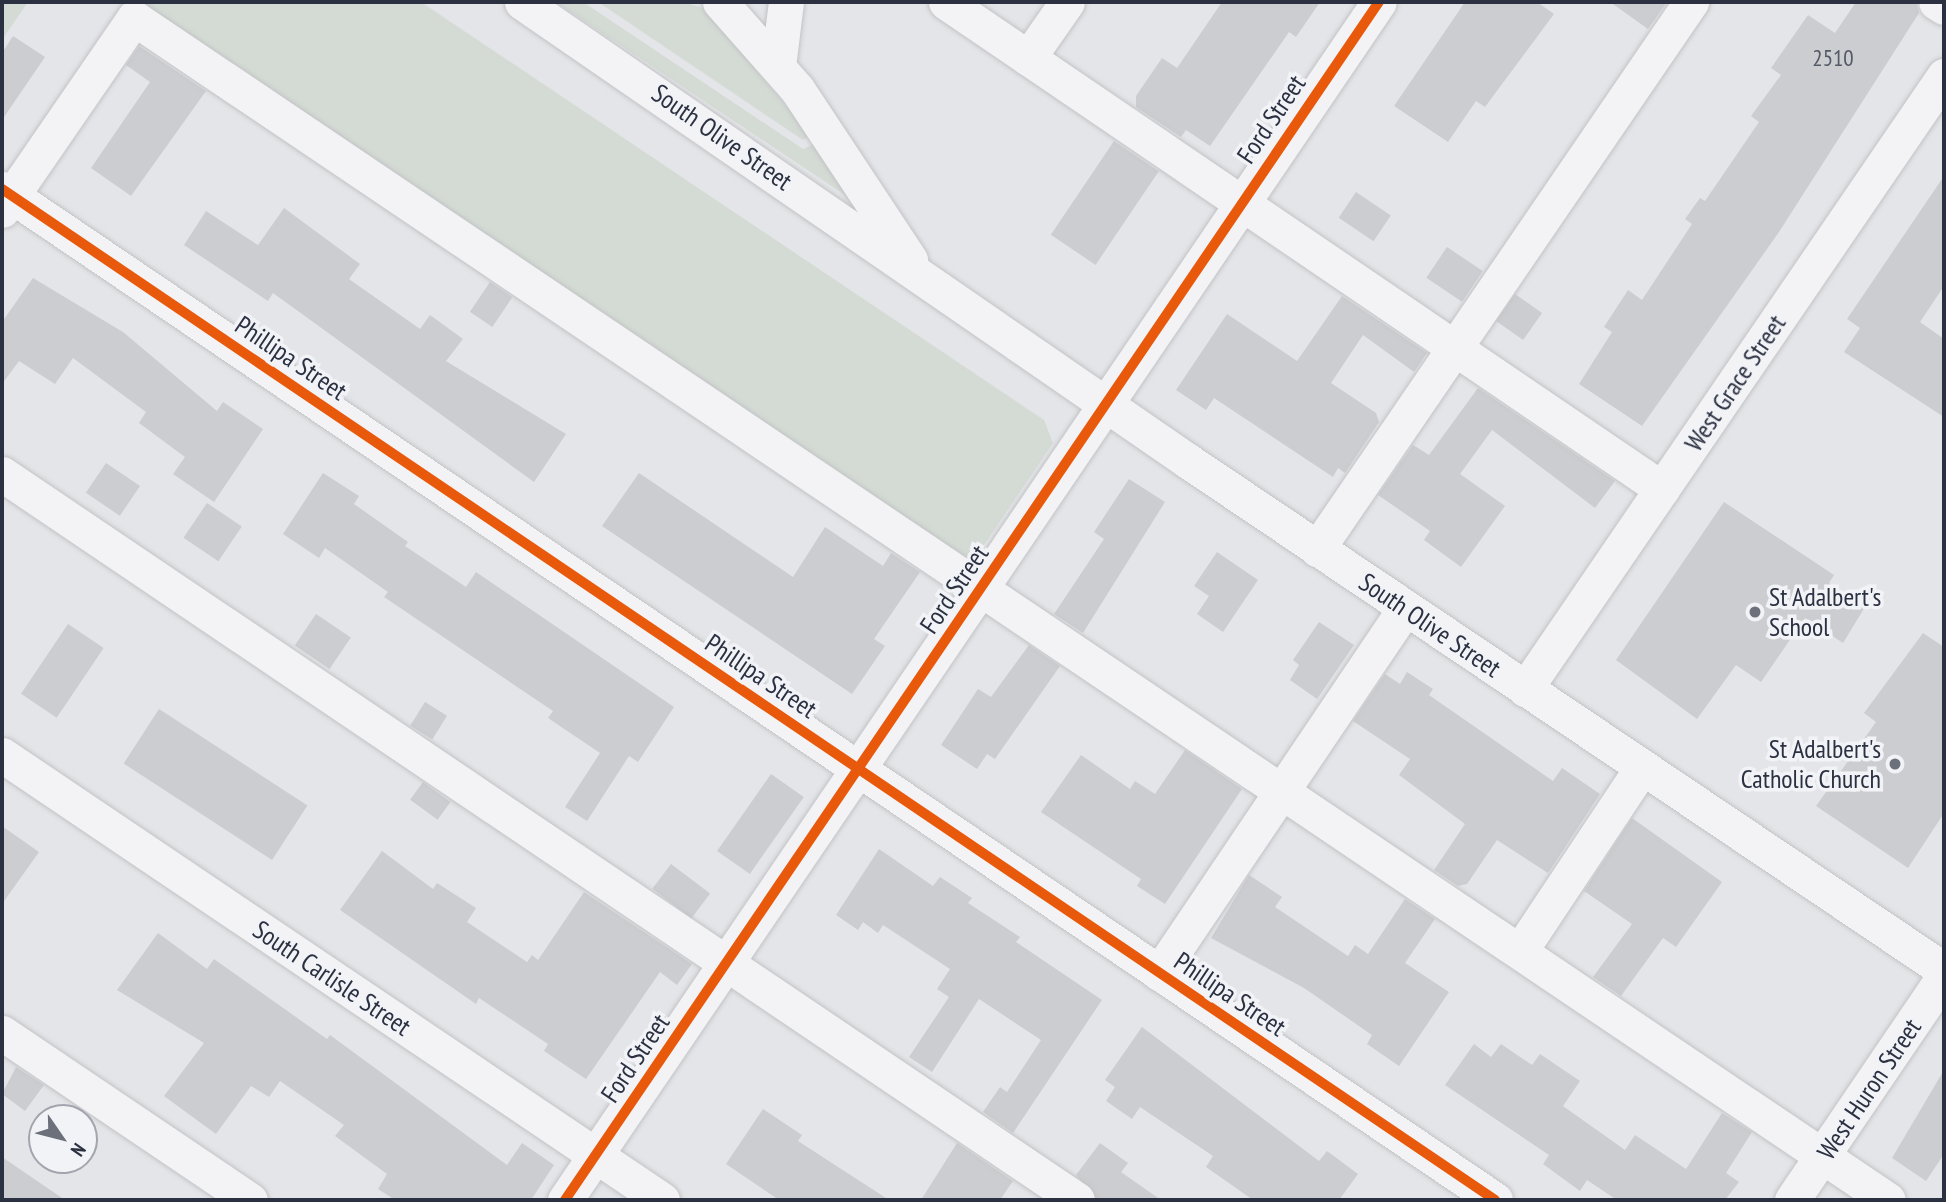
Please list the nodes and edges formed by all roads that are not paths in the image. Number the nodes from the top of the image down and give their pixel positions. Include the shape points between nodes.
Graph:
1 (522, 2) edge
2 (720, 2) edge
3 (786, 2) edge
4 (946, 2) edge
5 (1067, 2) edge
6 (1379, 2) edge
7 (1691, 2) edge
8 (1937, 2) edge
9 (1944, 7) edge
10 (1028, 58) junction
11 (778, 66) junction
12 (1944, 76) edge
13 (5, 198) edge
14 (1242, 203) junction
15 (920, 275) junction
16 (1454, 348) junction
17 (1104, 404) junction
18 (2, 474) edge
19 (1662, 489) junction
20 (1317, 549) junction
21 (980, 591) junction
22 (1405, 608) junction
23 (1525, 689) junction
24 (2, 755) edge
25 (1641, 769) junction
26 (860, 770) junction
27 (1281, 792) junction
28 (1520, 951) junction
29 (726, 964) junction
30 (1944, 970) edge
31 (1159, 973) junction
32 (1944, 976) edge
33 (2, 1033) edge
34 (596, 1156) junction
35 (1823, 1156) junction
36 (250, 1200) edge
37 (565, 1200) edge
38 (662, 1200) edge
39 (1077, 1200) edge
40 (1494, 1200) edge
41 (1792, 1200) edge
42 (1888, 1200) edge

1 - 15 street, South Olive Street
2 - 11 street, South Olive Street
3 - 11 street
4 - 10 street
5 - 10 street
6 - 14 street, Ford Street
7 - 16 street
8 - 9 street
10 - 14 street
11 - 15 street, South Olive Street
12 - 19 street, West Grace Street
13 - 21 street via 134,18
13 - 26 street, Phillipa Street
14 - 16 street
14 - 17 street, Ford Street
15 - 17 street, South Olive Street
16 - 19 street
16 - 20 street
17 - 20 street, South Olive Street
17 - 21 street, Ford Street
18 - 29 street
19 - 23 street, West Grace Street
20 - 22 street, South Olive Street
21 - 26 street, Ford Street
21 - 27 street
22 - 23 street, South Olive Street
22 - 27 street
23 - 25 street, South Olive Street
24 - 34 street, South Carlisle Street
25 - 28 street
25 - 30 street, South Olive Street
26 - 29 street, Ford Street
26 - 31 street, Phillipa Street
27 - 28 street
27 - 31 street
28 - 35 street
29 - 34 street, Ford Street
29 - 39 street
31 - 40 street, Phillipa Street
32 - 35 street, West Huron Street
33 - 36 street
34 - 37 street, Ford Street
34 - 38 street, South Carlisle Street
35 - 41 street, West Huron Street
35 - 42 street

